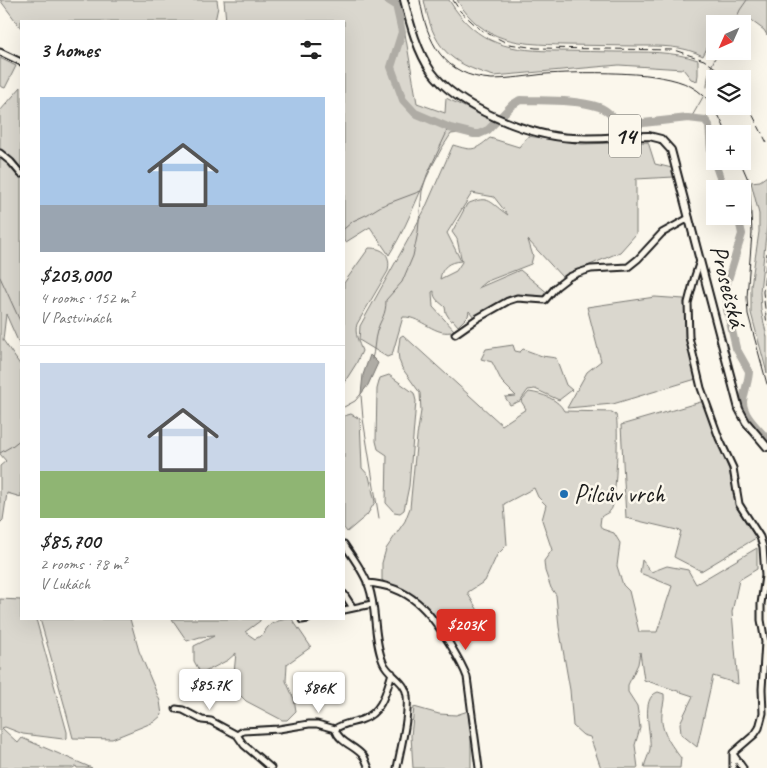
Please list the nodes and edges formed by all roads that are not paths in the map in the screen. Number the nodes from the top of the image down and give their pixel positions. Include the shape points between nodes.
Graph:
1 (404, 0) edge
2 (0, 52) edge
3 (20, 62) edge
4 (0, 153) edge
5 (20, 173) edge
6 (689, 218) junction
7 (701, 260) junction
8 (455, 334) dead end
9 (767, 447) edge
10 (345, 546) edge
11 (367, 583) junction
12 (345, 596) edge
13 (372, 604) junction
14 (353, 608) junction
15 (345, 610) edge
16 (392, 673) junction
17 (176, 710) dead end
18 (765, 711) edge
19 (335, 729) junction
20 (237, 735) junction
21 (733, 754) junction
22 (271, 768) edge
23 (369, 768) edge
24 (397, 768) edge
25 (479, 768) edge
26 (733, 768) edge
27 (743, 768) edge

1 - 6 main road, Prosečská / 14 via 418,45 431,71 457,95 495,117 531,131 572,138 649,136 661,139 671,150
2 - 3 street
4 - 5 street
6 - 7 main road, Prosečská / 14
6 - 8 street via 662,233 628,267 591,269 569,277 545,300 517,298 508,301
7 - 9 main road, Prosečská / 14 via 739,409
7 - 18 street via 688,303 689,337 702,388 733,468 739,504 760,537 763,548 765,576 761,620 765,642 762,689
10 - 11 street
11 - 13 street
11 - 25 street via 406,593 431,615 443,632 467,677
12 - 14 street
13 - 14 street
13 - 16 street via 376,637 384,664
14 - 15 street
16 - 19 street via 377,710 369,717 341,724
16 - 24 street via 402,683 408,699
17 - 20 street via 212,721
18 - 21 street via 759,728
19 - 20 street via 309,724 243,731
19 - 23 street via 344,742 363,756
20 - 22 street
21 - 26 street
21 - 27 street

